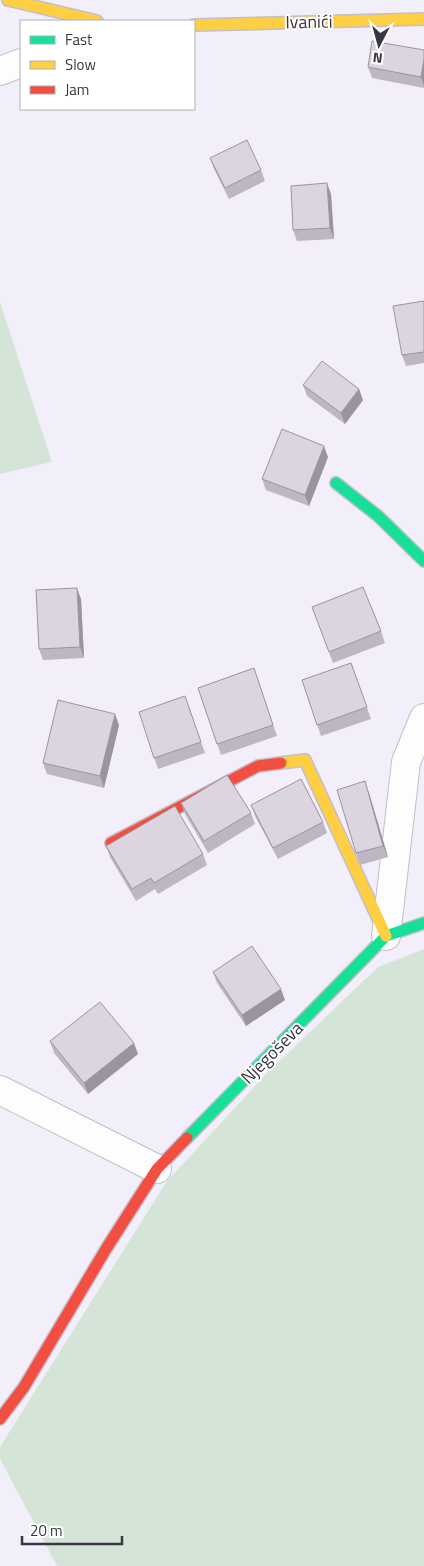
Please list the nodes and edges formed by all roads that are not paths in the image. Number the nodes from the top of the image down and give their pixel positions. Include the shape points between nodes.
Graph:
1 (8, 0) edge
2 (92, 20) edge
3 (422, 22) edge
4 (195, 25) edge
5 (20, 63) edge
6 (0, 71) edge
7 (336, 483) dead end
8 (424, 561) edge
9 (424, 718) edge
10 (415, 760) edge
11 (111, 843) edge
12 (424, 924) edge
13 (386, 936) junction
14 (0, 1090) edge
15 (157, 1169) junction
16 (0, 1419) edge

1 - 2 street
3 - 4 street, Ivanići
5 - 6 street
7 - 8 street via 378,516
9 - 10 street
10 - 13 street
11 - 13 street via 258,766 305,760
12 - 13 street, Njegoševa
13 - 15 street, Njegoševa
14 - 15 street
15 - 16 street, Njegoševa via 24,1386

